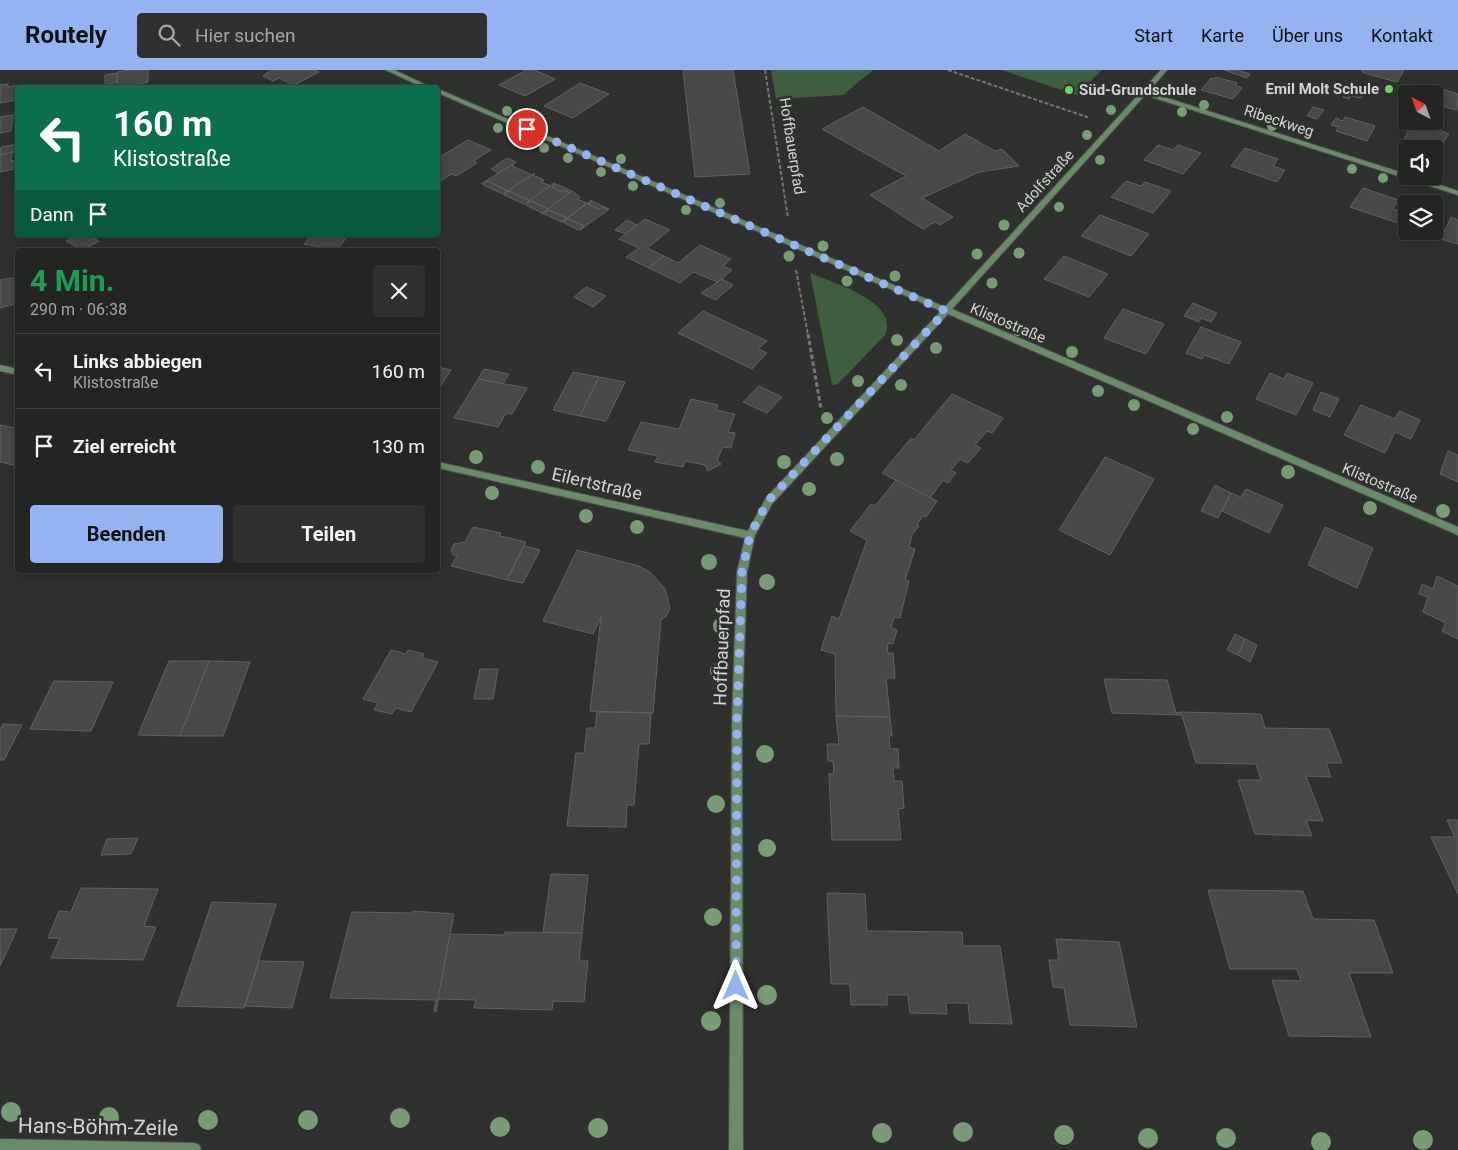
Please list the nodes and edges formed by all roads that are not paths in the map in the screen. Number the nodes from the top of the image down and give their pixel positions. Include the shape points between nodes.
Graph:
1 (389, 70) edge
2 (1164, 70) edge
3 (423, 85) edge
4 (440, 92) edge
5 (1143, 92) junction
6 (1398, 173) edge
7 (1434, 185) edge
8 (1458, 193) edge
9 (946, 311) junction
10 (0, 368) edge
11 (15, 371) edge
12 (440, 465) edge
13 (1458, 531) edge
14 (750, 535) junction
15 (0, 1146) edge
16 (194, 1150) edge
17 (736, 1150) edge

1 - 3 street
2 - 5 street, Adolfstraße
4 - 9 street, Klistostraße
5 - 6 street, Ribeckweg
5 - 9 street, Adolfstraße
7 - 8 street, Ribeckweg
9 - 13 street, Klistostraße
9 - 14 street, Hoffbauerpfad via 768,501
10 - 11 street
12 - 14 street, Eilertstraße
14 - 17 street, Hoffbauerpfad via 742,572 737,719
15 - 16 street, Hans-Böhm-Zeile

